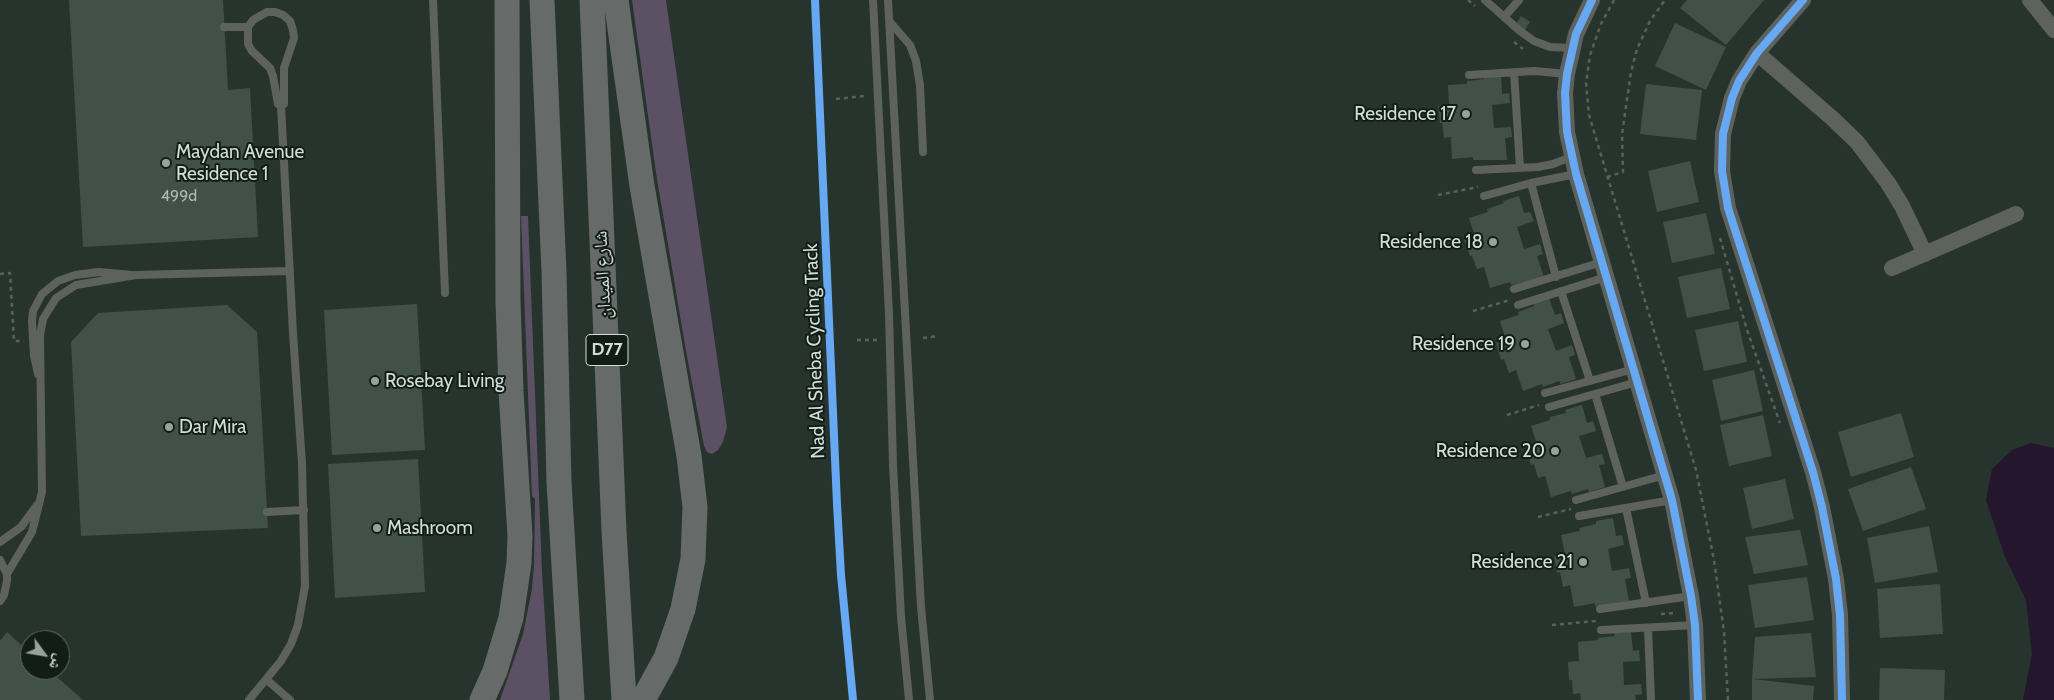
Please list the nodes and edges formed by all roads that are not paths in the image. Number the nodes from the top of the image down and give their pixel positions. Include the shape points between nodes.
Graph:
1 (433, 0) edge
2 (507, 0) edge
3 (542, 0) edge
4 (592, 0) edge
5 (616, 0) edge
6 (873, 0) edge
7 (888, 0) edge
8 (1485, 0) edge
9 (1519, 0) edge
10 (1592, 0) edge
11 (1803, 0) edge
12 (2030, 0) edge
13 (1504, 17) junction
14 (890, 22) junction
15 (248, 26) junction
16 (224, 27) dead end
17 (2054, 30) edge
18 (1572, 48) junction
19 (1757, 53) junction
20 (1514, 72) junction
21 (1566, 74) junction
22 (1469, 75) dead end
23 (281, 106) junction
24 (924, 152) dead end
25 (1572, 157) junction
26 (1520, 168) junction
27 (1476, 170) dead end
28 (1576, 174) junction
29 (1531, 183) junction
30 (1484, 196) dead end
31 (2016, 214) dead end
32 (1925, 254) junction
33 (1892, 268) dead end
34 (1604, 270) junction
35 (290, 271) junction
36 (136, 276) junction
37 (1556, 277) junction
38 (1514, 290) dead end
39 (1561, 291) junction
40 (445, 293) dead end
41 (1518, 305) dead end
42 (1636, 376) junction
43 (1590, 381) junction
44 (40, 385) junction
45 (1545, 393) dead end
46 (1596, 394) junction
47 (1549, 407) dead end
48 (1665, 475) junction
49 (1623, 487) junction
50 (40, 500) junction
51 (1576, 500) dead end
52 (1672, 500) junction
53 (1626, 508) junction
54 (304, 510) junction
55 (267, 512) dead end
56 (1579, 516) dead end
57 (0, 542) edge
58 (0, 560) edge
59 (7, 574) junction
60 (1691, 596) junction
61 (0, 601) edge
62 (1646, 603) junction
63 (1600, 609) dead end
64 (1695, 625) junction
65 (1648, 628) junction
66 (1601, 630) dead end
67 (266, 680) junction
68 (249, 700) edge
69 (290, 700) edge
70 (482, 700) edge
71 (572, 700) edge
72 (624, 700) edge
73 (643, 700) edge
74 (909, 700) edge
75 (930, 700) edge
76 (1651, 700) edge
77 (1698, 700) edge
78 (1842, 700) edge

1 - 40 lane
2 - 70 main road via 508,301 520,536 511,618
3 - 71 main road via 560,491
4 - 72 main road, شارع الميدان / D77
5 - 73 main road via 638,160 693,482 695,533 683,610 666,658
6 - 74 lane via 901,616
7 - 14 lane
8 - 13 lane
9 - 13 lane
10 - 18 street
11 - 19 street
12 - 17 street
13 - 18 lane via 1534,41 1550,47
14 - 24 lane via 910,45 916,61
14 - 75 lane via 921,607
15 - 16 lane
15 - 23 lane via 248,44 270,68
15 - 23 lane via 259,14 276,12 290,21 294,30 284,68 284,104
18 - 21 street
19 - 32 street via 1857,142 1902,206
19 - 78 street via 1739,81 1727,116 1722,153 1724,190 1822,507 1840,615
20 - 21 lane
20 - 22 lane
20 - 26 lane
21 - 25 street via 1565,113
23 - 35 lane
25 - 26 lane via 1546,166
25 - 28 street
26 - 27 lane
28 - 29 lane
28 - 34 street
29 - 30 lane
29 - 37 lane
31 - 32 street
32 - 33 street
34 - 37 lane
34 - 39 lane
34 - 42 street
35 - 36 lane
35 - 54 lane
36 - 44 lane via 76,285 56,298 46,311 41,327
36 - 44 lane via 99,272 75,275 58,281 42,294 32,322
37 - 38 lane
39 - 41 lane
39 - 43 lane
42 - 43 lane
42 - 46 lane
42 - 48 street
43 - 45 lane
44 - 50 lane via 43,476
46 - 47 lane
46 - 49 lane
48 - 49 lane
48 - 52 street
49 - 51 lane
50 - 57 lane via 21,527
50 - 59 lane via 32,532
52 - 53 lane
52 - 60 street
53 - 56 lane
53 - 62 lane
54 - 55 lane
54 - 67 lane via 305,586 302,609 291,644
58 - 59 lane
59 - 61 lane via 6,588
60 - 62 lane
60 - 64 street
62 - 63 lane
64 - 65 lane
64 - 77 street
65 - 66 lane
65 - 76 lane
67 - 68 lane
67 - 69 lane

